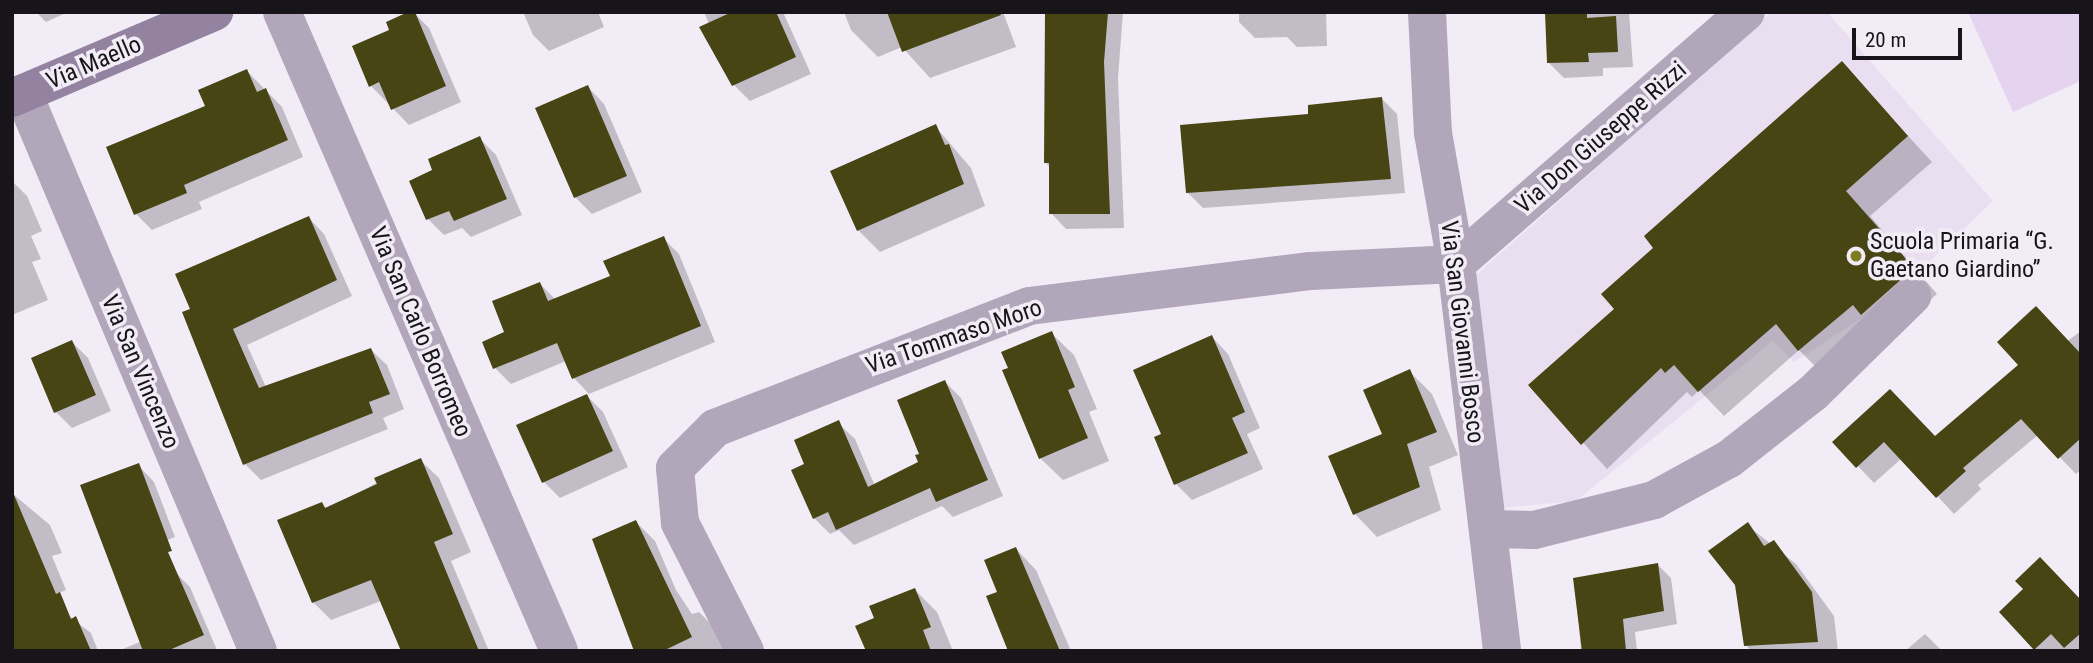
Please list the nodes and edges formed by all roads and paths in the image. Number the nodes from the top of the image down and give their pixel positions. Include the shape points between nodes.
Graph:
1 (214, 12) edge
2 (282, 12) edge
3 (1427, 12) edge
4 (1746, 12) edge
5 (18, 95) edge
6 (1456, 264) junction
7 (1912, 296) dead end
8 (1489, 529) junction
9 (258, 651) edge
10 (559, 651) edge
11 (745, 651) edge
12 (1502, 651) edge

1 - 5 street, Via Maello
2 - 10 street, Via San Carlo Borromeo
3 - 6 street, Via San Giovanni Bosco via 1433,133
4 - 6 street, Via Don Giuseppe Rizzi
5 - 9 street, Via San Vincenzo
6 - 8 street, Via San Giovanni Bosco
6 - 11 street, Via Tommaso Moro via 1311,271 1029,306 715,428 675,468 680,523
7 - 8 street via 1813,393 1729,459 1665,495 1534,530
8 - 12 street, Via San Giovanni Bosco

